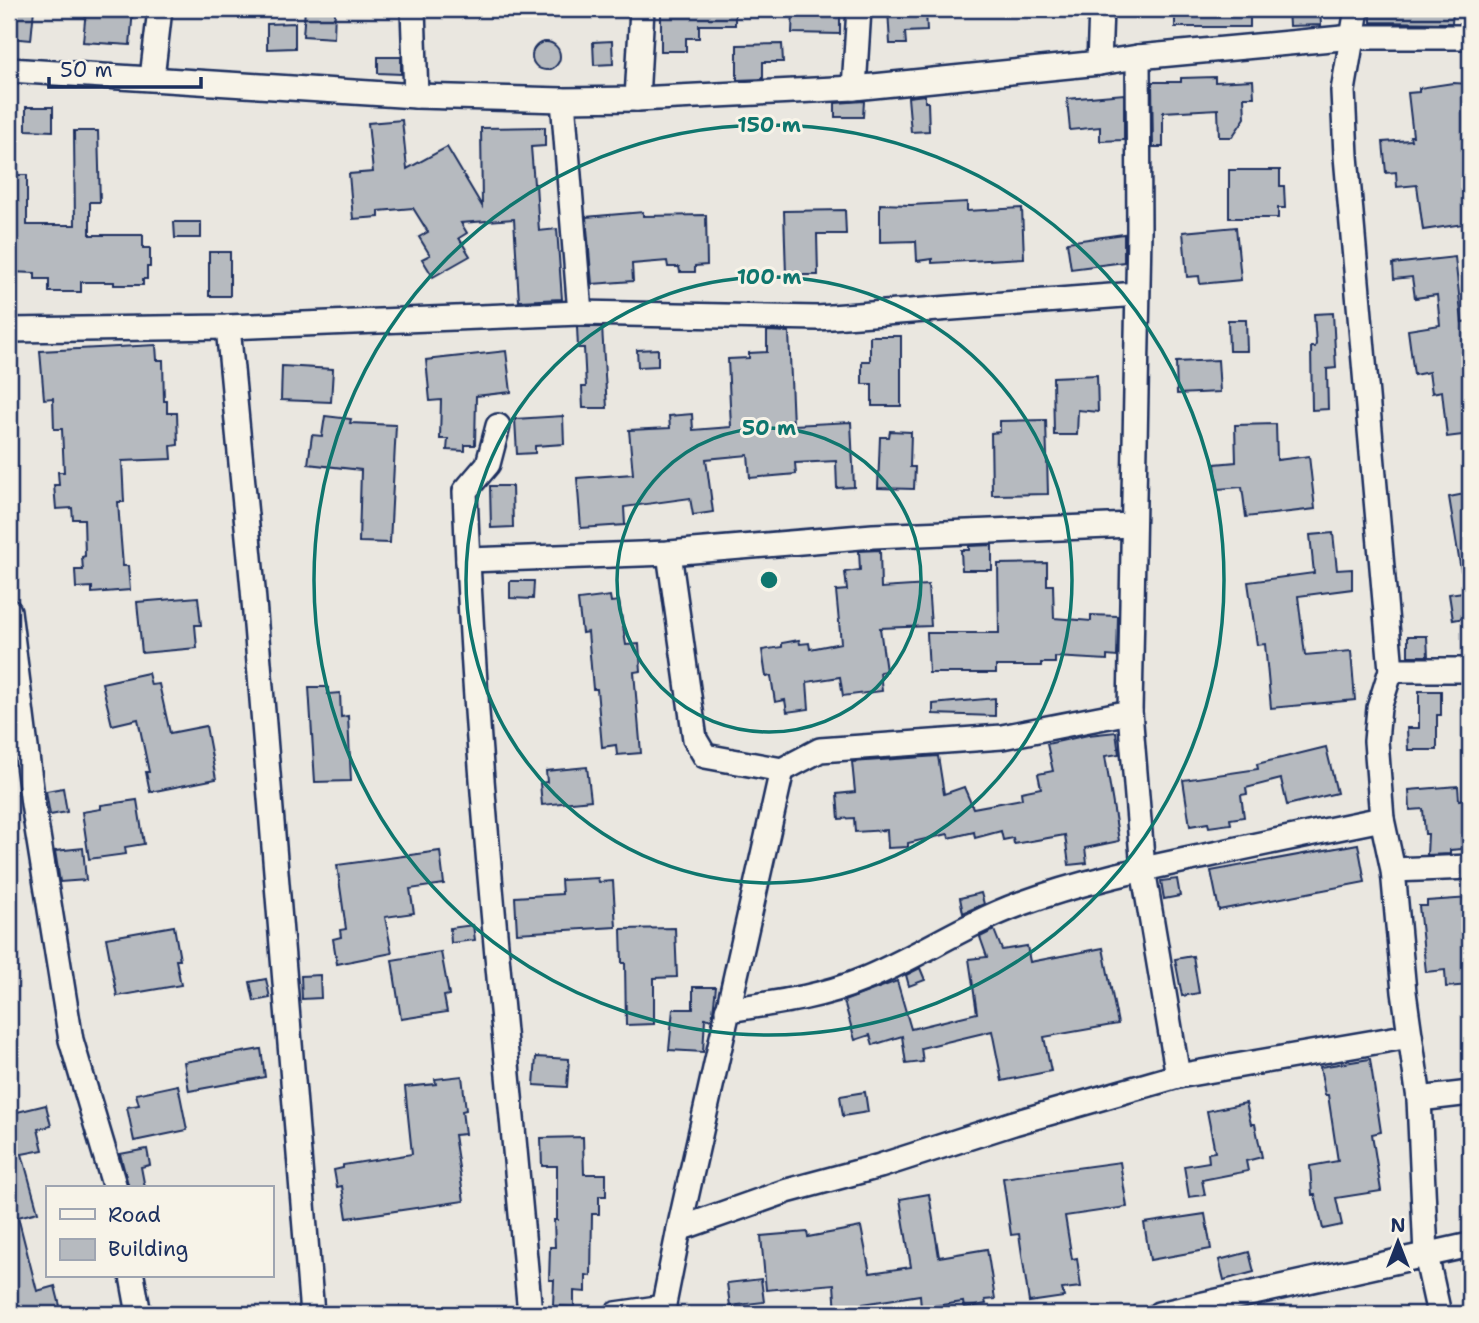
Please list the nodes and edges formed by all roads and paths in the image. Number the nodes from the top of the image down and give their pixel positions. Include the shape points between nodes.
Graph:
1 (160, 9) edge
2 (414, 9) edge
3 (642, 9) edge
4 (859, 9) edge
5 (1101, 9) edge
6 (1357, 9) edge
7 (1353, 37) junction
8 (1470, 37) edge
9 (1138, 57) junction
10 (1099, 63) junction
11 (9, 71) edge
12 (152, 78) junction
13 (854, 88) junction
14 (416, 96) junction
15 (637, 99) junction
16 (564, 100) junction
17 (1137, 294) junction
18 (580, 313) junction
19 (228, 327) junction
20 (9, 330) edge
21 (498, 426) dead end
22 (1132, 525) junction
23 (669, 553) junction
24 (468, 560) junction
25 (9, 611) edge
26 (1391, 670) junction
27 (1470, 670) edge
28 (1130, 712) junction
29 (782, 769) junction
30 (1382, 819) junction
31 (1470, 867) edge
32 (1143, 869) junction
33 (1393, 870) junction
34 (727, 1010) junction
35 (1410, 1036) junction
36 (1178, 1076) junction
37 (1470, 1093) edge
38 (1419, 1099) junction
39 (115, 1186) edge
40 (679, 1229) junction
41 (1470, 1245) edge
42 (1426, 1255) junction
43 (132, 1278) edge
44 (1201, 1310) edge
45 (663, 1311) edge
46 (139, 1314) edge
47 (312, 1314) edge
48 (530, 1314) edge
49 (617, 1314) edge
50 (1159, 1314) edge
51 (1439, 1314) edge

1 - 12 street
2 - 14 street
3 - 15 street
4 - 13 street
5 - 10 street
6 - 7 street
7 - 8 street
7 - 9 street
7 - 26 street via 1343,91 1346,156
9 - 10 street
9 - 17 street
10 - 13 street
11 - 12 street
12 - 14 street
13 - 15 street
14 - 16 street
15 - 16 street
16 - 18 street
17 - 18 street via 818,318
17 - 22 street
18 - 19 street
19 - 20 street
19 - 47 street
21 - 24 street via 488,464 466,491
22 - 23 street via 873,536
22 - 28 street
23 - 24 street
23 - 29 street via 695,739 705,757
24 - 48 street
25 - 39 street via 33,804 71,1040
26 - 27 street
26 - 30 street via 1376,741
28 - 29 street via 1002,737 820,750
28 - 32 street
29 - 34 street
30 - 32 street
30 - 33 street
31 - 33 street
32 - 34 street via 1021,903 860,981 817,995
32 - 36 street
33 - 35 street
34 - 40 street
35 - 36 street
35 - 38 street
36 - 40 street via 787,1191
37 - 38 street
38 - 42 street
40 - 45 street
41 - 42 street
42 - 44 street
42 - 51 street
43 - 46 street
44 - 50 street
45 - 49 street

